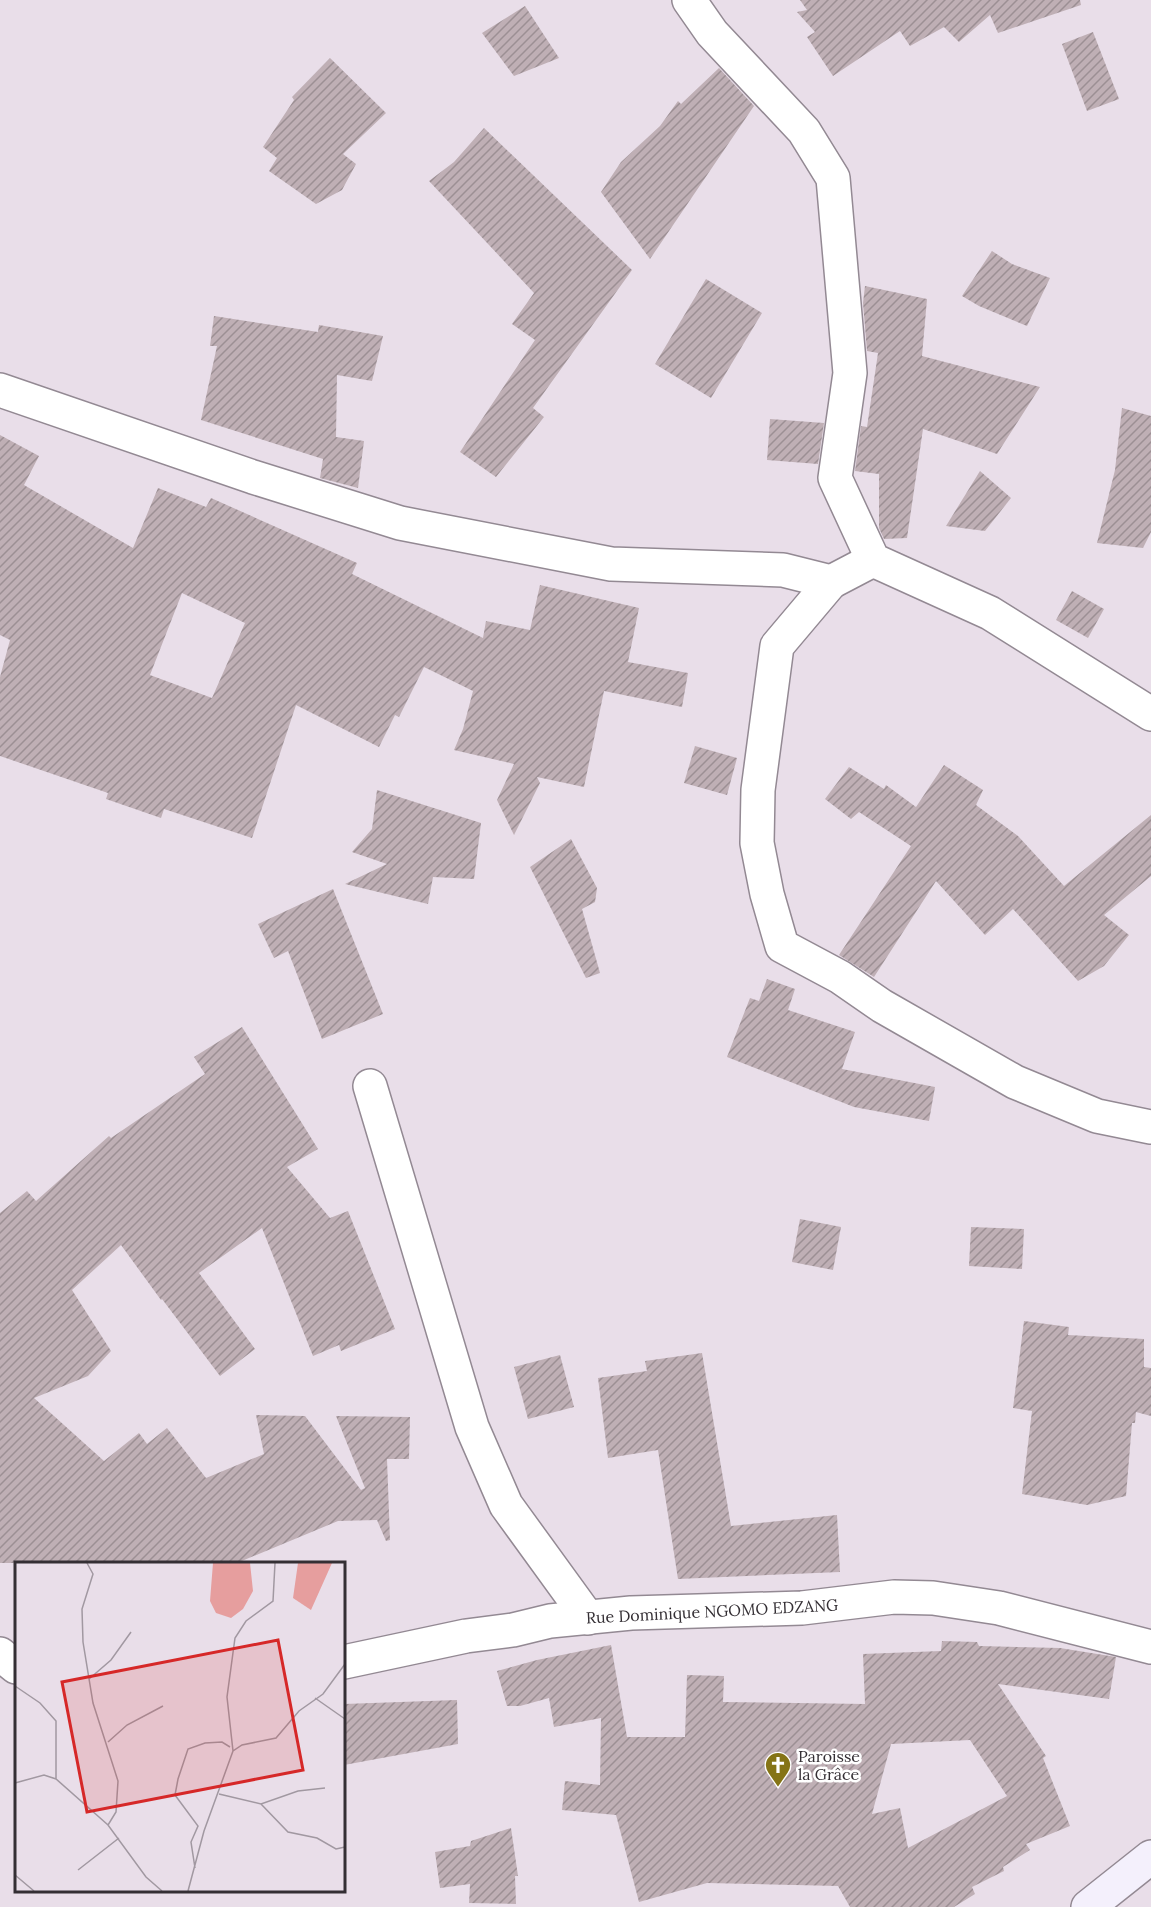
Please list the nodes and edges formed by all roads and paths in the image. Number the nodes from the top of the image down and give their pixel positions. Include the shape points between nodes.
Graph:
1 (689, 0) edge
2 (0, 390) edge
3 (873, 560) junction
4 (831, 582) junction
5 (1151, 714) edge
6 (370, 1086) dead end
7 (1151, 1127) edge
8 (588, 1618) junction
9 (1151, 1647) edge
10 (0, 1654) edge
11 (345, 1662) edge
12 (15, 1666) edge
13 (15, 1667) edge
14 (0, 1668) edge
15 (1151, 1857) edge
16 (1088, 1907) edge

1 - 3 street via 712,33 804,131 833,178 850,373 835,478
2 - 4 street via 400,523 610,564 783,570
3 - 4 street
3 - 5 street via 990,613
4 - 7 street via 777,646 758,790 757,843 782,946 1016,1082 1098,1116
6 - 8 street via 472,1427 506,1505
8 - 9 street, Rue Dominique NGOMO EDZANG via 631,1613 792,1609 894,1597 933,1598 999,1608
8 - 11 street, Rue Dominique NGOMO EDZANG via 466,1635
10 - 12 street
13 - 14 street
15 - 16 street

